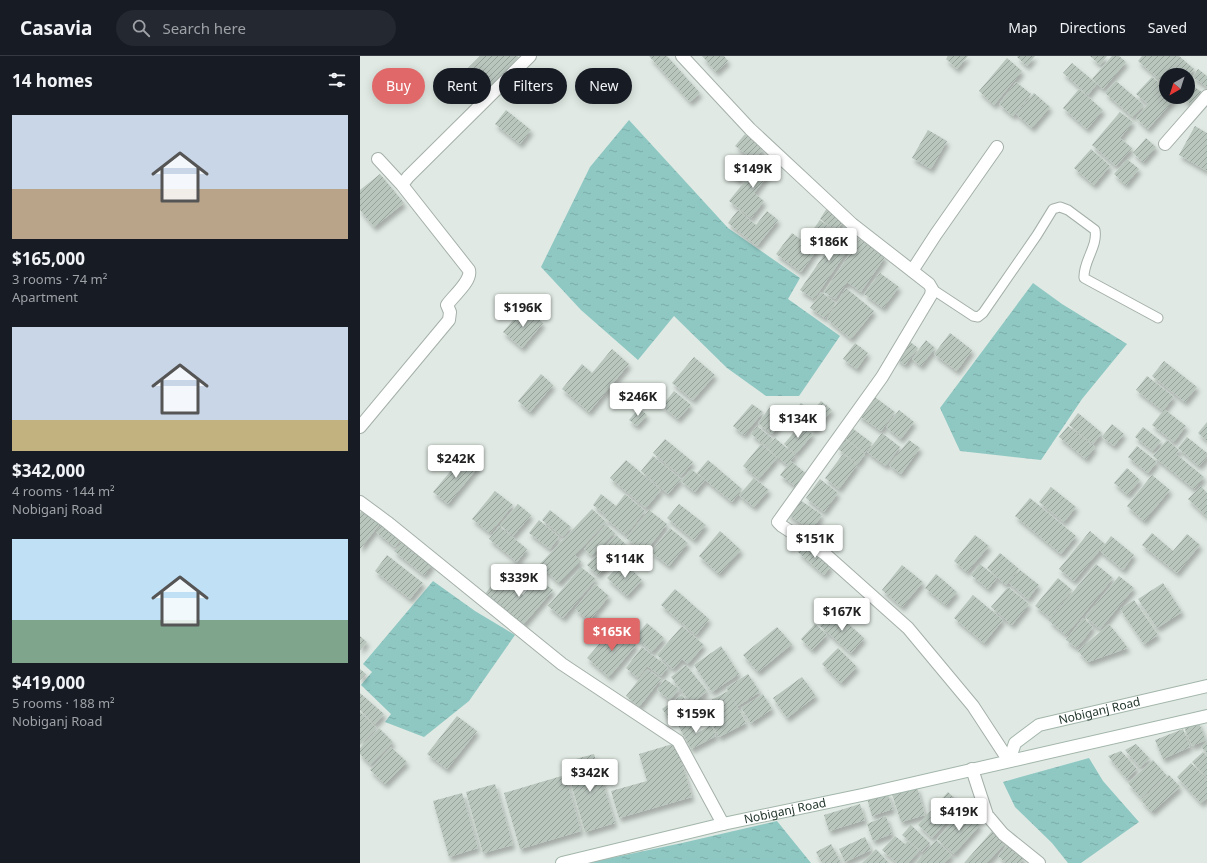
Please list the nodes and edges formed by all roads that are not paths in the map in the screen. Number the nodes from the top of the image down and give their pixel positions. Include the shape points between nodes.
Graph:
1 (530, 56) edge
2 (682, 56) edge
3 (1207, 96) edge
4 (1165, 144) dead end
5 (997, 147) dead end
6 (378, 159) dead end
7 (402, 185) junction
8 (912, 271) junction
9 (932, 289) junction
10 (1158, 318) dead end
11 (360, 427) edge
12 (360, 502) edge
13 (1207, 686) edge
14 (1207, 716) edge
15 (1009, 761) junction
16 (972, 769) junction
17 (723, 824) junction
18 (562, 863) edge
19 (1039, 863) edge

1 - 7 street
2 - 8 street via 750,129 852,224
3 - 4 street
5 - 8 street
6 - 7 street
7 - 11 street via 470,274 447,305 450,312 449,320
8 - 9 street
9 - 10 lane via 978,317 1053,209 1060,207 1095,230 1097,238 1084,270 1084,278
9 - 15 street via 931,295 882,377 778,522 825,554 908,628 973,706
12 - 17 street via 562,664 678,741
13 - 15 street, Nobiganj Road via 1039,725 1015,743
14 - 15 street, Nobiganj Road
15 - 16 street, Nobiganj Road
16 - 17 street, Nobiganj Road
16 - 19 street via 987,815 1003,834
17 - 18 street, Nobiganj Road

